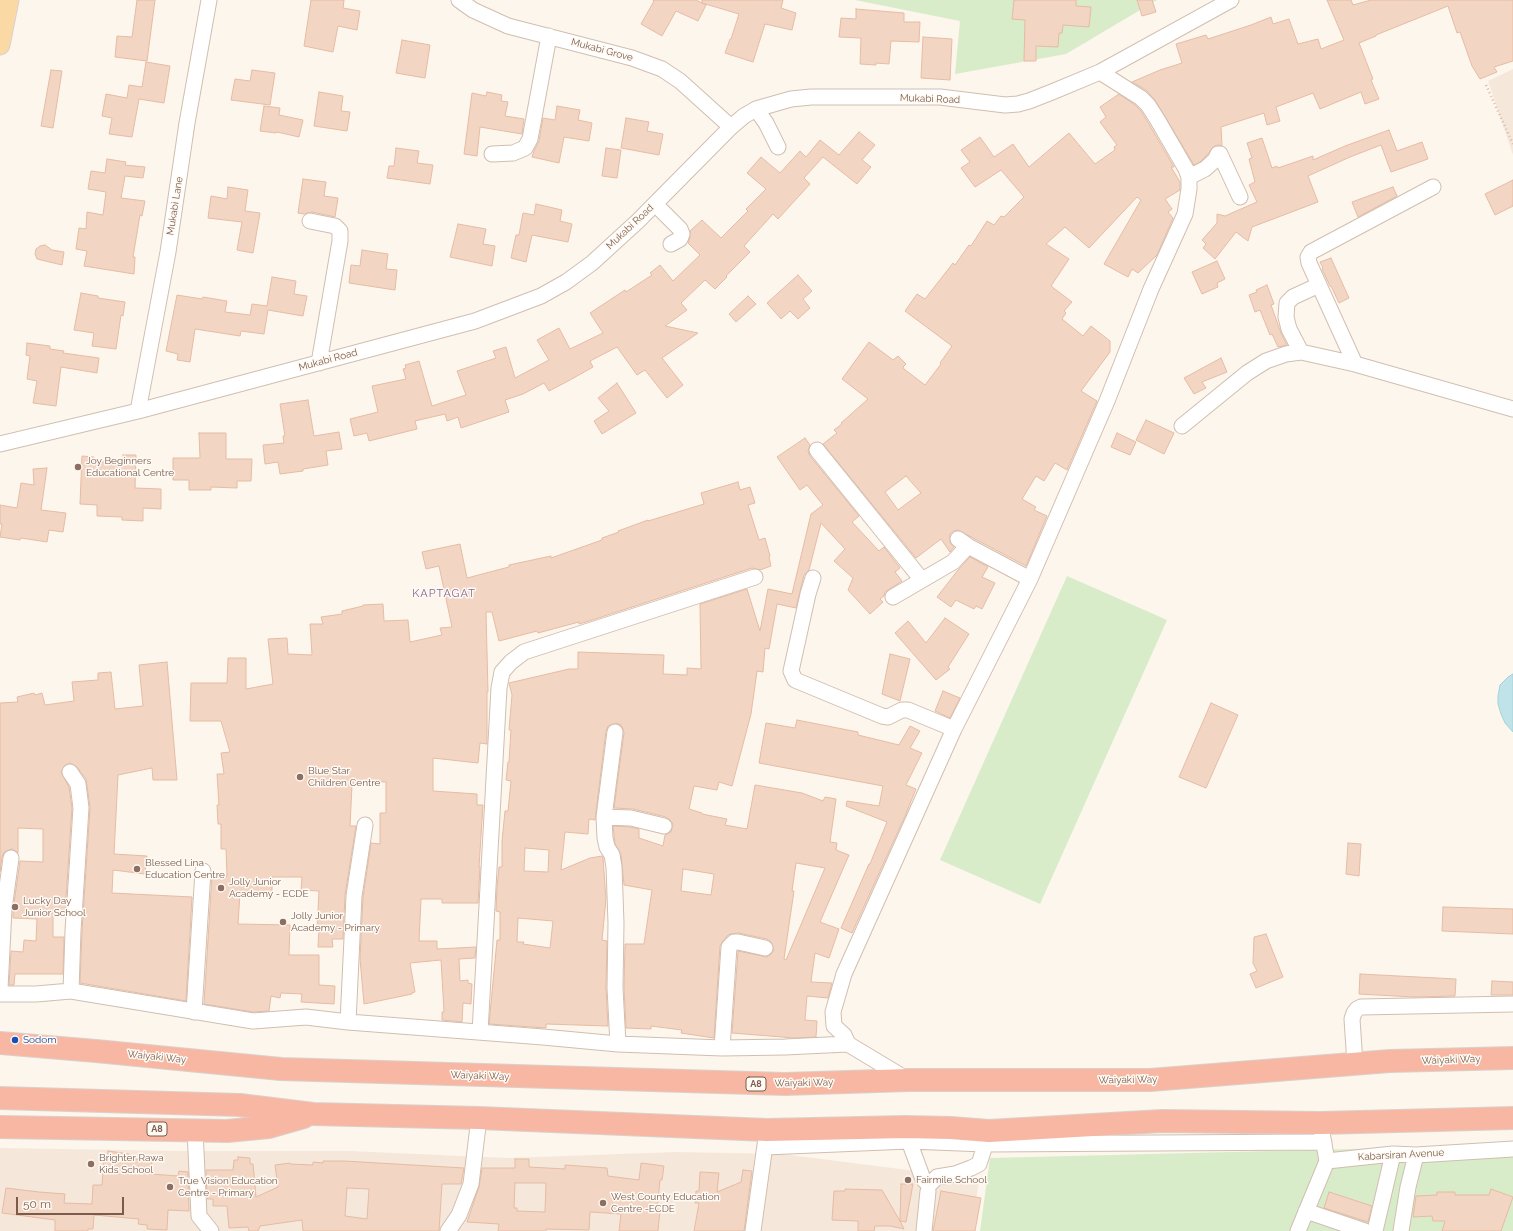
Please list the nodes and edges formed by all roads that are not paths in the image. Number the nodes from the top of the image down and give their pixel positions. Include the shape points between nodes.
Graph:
1 (9, 0) edge
2 (209, 0) edge
3 (459, 0) edge
4 (1231, 0) edge
5 (549, 36) junction
6 (0, 45) edge
7 (1100, 72) junction
8 (756, 109) junction
9 (731, 127) junction
10 (778, 147) dead end
11 (492, 154) dead end
12 (1189, 177) junction
13 (1434, 187) dead end
14 (1240, 197) dead end
15 (655, 204) junction
16 (310, 221) dead end
17 (671, 244) dead end
18 (1319, 285) junction
19 (1300, 352) junction
20 (319, 363) junction
21 (1355, 364) junction
22 (1513, 409) edge
23 (138, 411) junction
24 (1182, 426) dead end
25 (0, 444) edge
26 (817, 450) dead end
27 (755, 577) dead end
28 (813, 578) dead end
29 (1030, 579) junction
30 (922, 580) junction
31 (893, 597) dead end
32 (954, 729) junction
33 (615, 732) dead end
34 (70, 772) dead end
35 (604, 817) junction
36 (365, 824) dead end
37 (664, 826) dead end
38 (12, 858) dead end
39 (203, 871) dead end
40 (765, 948) dead end
41 (0, 989) edge
42 (71, 991) junction
43 (0, 994) edge
44 (1513, 1004) edge
45 (194, 1012) junction
46 (348, 1022) junction
47 (480, 1032) junction
48 (0, 1043) edge
49 (618, 1044) junction
50 (848, 1044) junction
51 (722, 1048) junction
52 (1513, 1058) edge
53 (1355, 1064) junction
54 (909, 1080) junction
55 (0, 1098) edge
56 (313, 1114) junction
57 (479, 1118) junction
58 (1513, 1118) edge
59 (0, 1127) edge
60 (195, 1130) junction
61 (1322, 1132) junction
62 (907, 1134) junction
63 (988, 1137) junction
64 (766, 1138) junction
65 (1513, 1149) edge
66 (1393, 1154) junction
67 (1416, 1155) junction
68 (1327, 1161) junction
69 (928, 1191) dead end
70 (1306, 1212) junction
71 (211, 1231) edge
72 (448, 1231) edge
73 (753, 1231) edge
74 (924, 1231) edge
75 (1298, 1231) edge
76 (1365, 1231) edge
77 (1375, 1231) edge
78 (1400, 1231) edge

1 - 6 main road
2 - 23 street, Mukabi Lane via 168,252
3 - 5 street, Mukabi Grove via 508,26
4 - 7 street, Mukabi Road
5 - 9 street, Mukabi Grove via 632,58 662,69 680,81
5 - 11 street via 530,139 525,148 513,153
7 - 8 street, Mukabi Road via 1018,104 1005,105 940,97 811,97 791,99
7 - 12 street via 1133,92 1148,106
8 - 9 street, Mukabi Road
8 - 10 street
9 - 15 street, Mukabi Road
12 - 14 street via 1205,169 1220,154
12 - 29 street via 1185,214
13 - 18 street via 1311,252 1308,257 1309,263
15 - 17 street via 680,229 680,239
15 - 20 street, Mukabi Road via 592,263 541,296 475,321
16 - 20 street via 336,226 340,231
18 - 19 street via 1293,297 1287,303 1286,317 1289,329
18 - 21 street
19 - 21 street
19 - 24 street via 1266,361 1247,373
20 - 23 street, Mukabi Road
21 - 22 street
23 - 25 street, Mukabi Road
26 - 30 street
27 - 47 street via 524,652 502,672
28 - 32 street via 791,671 795,680 882,716 888,717 908,710
29 - 30 street via 963,542 953,562
29 - 32 street
30 - 31 street
32 - 50 street via 844,974 833,1012 834,1026 844,1035
33 - 35 street
34 - 42 street via 78,784 81,808
35 - 37 street via 631,818
35 - 49 street via 605,838 614,867
36 - 46 street via 354,896
38 - 41 street via 4,909
39 - 45 street
40 - 51 street via 738,942 729,947
42 - 43 street
42 - 45 street
44 - 53 street via 1361,1007 1352,1019
45 - 46 street via 253,1021 306,1017
46 - 47 street
47 - 49 street
48 - 54 highway, Waiyaki Way / A8 via 281,1069 785,1084
49 - 51 street
50 - 51 street
50 - 54 street
52 - 53 highway, Waiyaki Way / A8
53 - 54 highway, Waiyaki Way / A8 via 1150,1080
55 - 56 highway, A8 via 240,1104
56 - 57 highway, A8
56 - 60 highway, A8 via 251,1130
57 - 64 highway, A8
57 - 72 street via 471,1184 459,1215
58 - 61 highway, A8
59 - 60 highway, A8
60 - 71 street via 199,1216
61 - 63 highway, A8 via 1162,1121
61 - 68 street
62 - 63 highway, A8 via 951,1128
62 - 63 street via 923,1179 929,1184 937,1177 955,1174 979,1164
62 - 64 highway, A8
64 - 73 street
65 - 67 street, Kabarsiran Avenue
66 - 67 street, Kabarsiran Avenue
66 - 68 street, Kabarsiran Avenue
66 - 77 street
67 - 78 street
68 - 70 street
69 - 74 street
70 - 75 street
70 - 76 street

